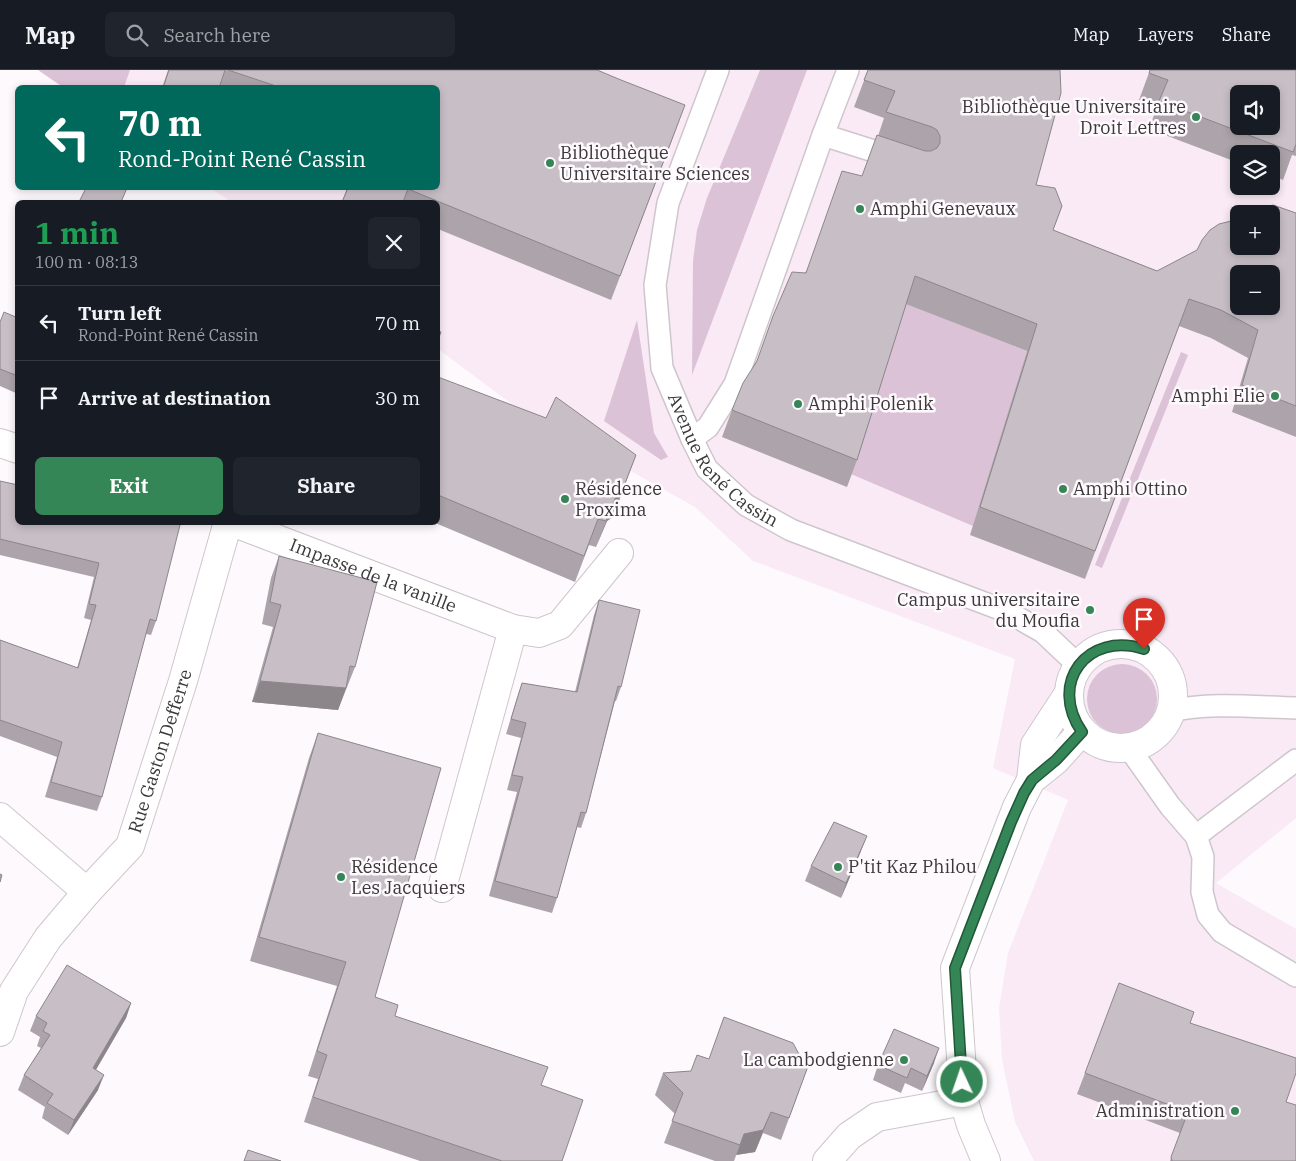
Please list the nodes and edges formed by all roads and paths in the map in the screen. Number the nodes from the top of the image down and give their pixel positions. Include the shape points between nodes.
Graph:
1 (718, 70) edge
2 (848, 70) edge
3 (823, 135) junction
4 (918, 166) edge
5 (692, 439) junction
6 (0, 443) edge
7 (15, 448) edge
8 (227, 525) edge
9 (240, 525) edge
10 (619, 553) dead end
11 (513, 629) junction
12 (1079, 666) junction
13 (1069, 693) junction
14 (1296, 708) edge
15 (1170, 712) junction
16 (1082, 732) junction
17 (1129, 748) junction
18 (1296, 760) edge
19 (1032, 780) junction
20 (0, 817) edge
21 (1196, 836) junction
22 (442, 888) dead end
23 (87, 892) junction
24 (1296, 976) edge
25 (0, 1032) edge
26 (964, 1101) junction
27 (827, 1161) edge
28 (986, 1161) edge

1 - 5 lane, Avenue René Cassin via 668,203 655,285 662,368
2 - 3 lane
3 - 4 lane
3 - 5 lane via 735,384 708,427
5 - 12 lane, Avenue René Cassin via 707,469 746,505 790,530 1008,612 1043,632
6 - 7 street
8 - 23 street, Rue Gaston Defferre via 184,682 130,846
9 - 11 street, Impasse de la vanille
10 - 11 street, Impasse de la vanille via 560,625 539,633
11 - 22 street
12 - 13 street
12 - 15 street via 1089,655 1116,644 1144,649 1163,666 1170,680
13 - 16 street via 1070,707
13 - 19 street via 1035,745
14 - 15 lane via 1212,706
15 - 17 street via 1155,735
16 - 17 street via 1112,748
16 - 19 street
17 - 21 lane via 1170,806
18 - 21 lane
19 - 26 street via 1017,807 955,968
20 - 23 street
21 - 24 lane via 1203,857 1202,892 1208,915 1222,932
23 - 25 street, Rue Gaston Defferre via 48,938 14,990
26 - 27 street via 877,1117 850,1136
26 - 28 street

